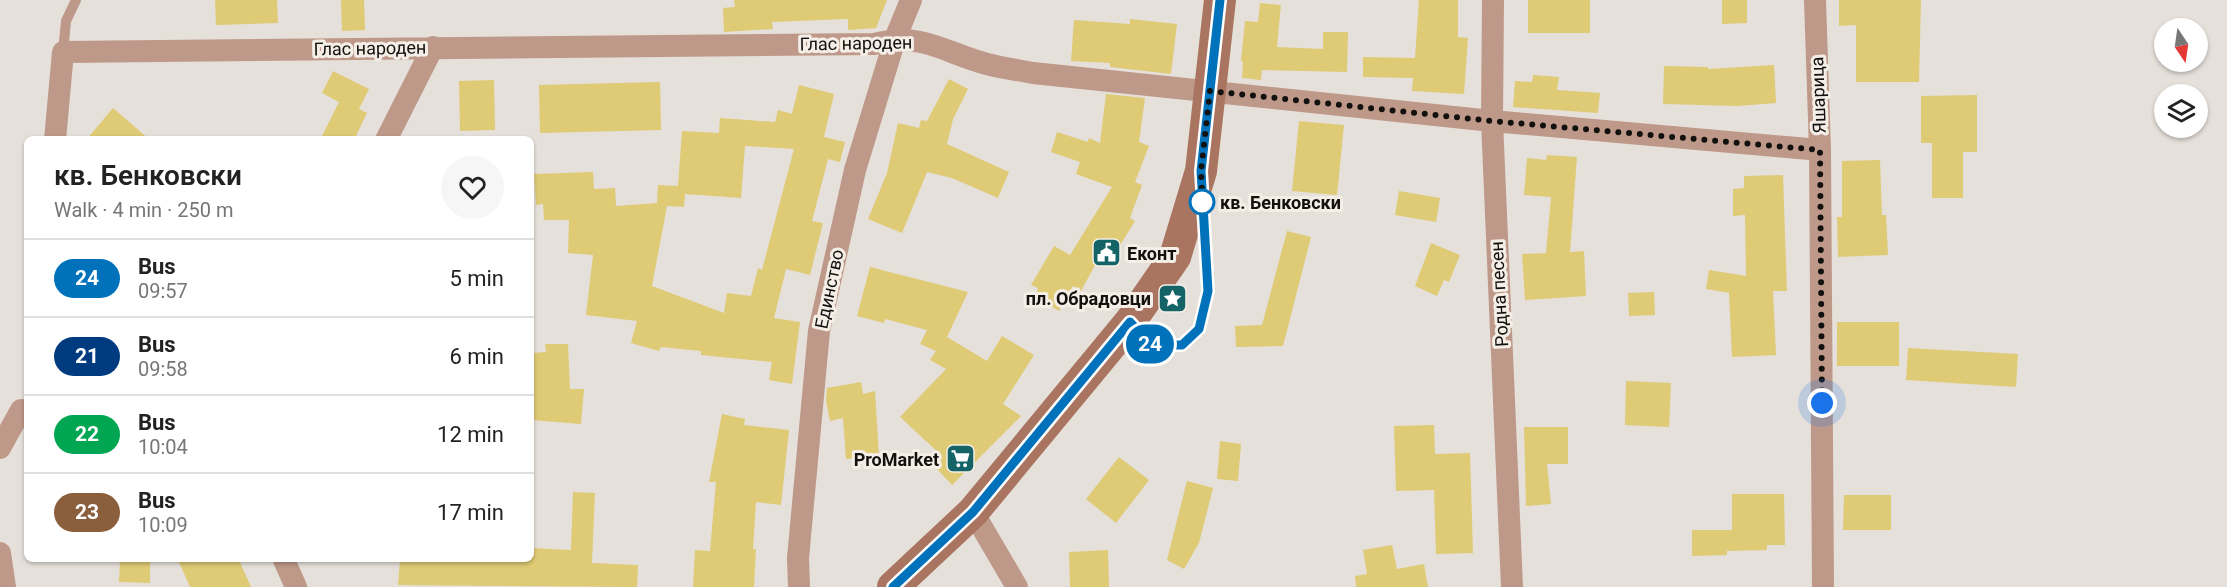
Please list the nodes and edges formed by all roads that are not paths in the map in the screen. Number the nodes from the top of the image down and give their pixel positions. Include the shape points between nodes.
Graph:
1 (76, 0) edge
2 (911, 0) edge
3 (1220, 0) edge
4 (1493, 0) edge
5 (1815, 0) edge
6 (895, 39) junction
7 (433, 47) junction
8 (63, 52) junction
9 (1210, 91) junction
10 (1492, 121) junction
11 (55, 136) edge
12 (388, 136) edge
13 (1820, 150) junction
14 (1201, 171) junction
15 (1130, 322) junction
16 (24, 406) edge
17 (0, 448) edge
18 (973, 512) junction
19 (0, 553) edge
20 (285, 562) edge
21 (5, 587) edge
22 (296, 587) edge
23 (799, 587) edge
24 (893, 587) edge
25 (1017, 587) edge
26 (1512, 587) edge
27 (1823, 587) edge

1 - 8 lane via 66,21
2 - 6 street, Единство
3 - 9 street
4 - 10 street, Родна песен
5 - 13 street, Яшарица
6 - 7 street, Глас народен via 874,44
6 - 9 street, Глас народен via 925,42 987,64 1033,73
6 - 23 street, Единство via 855,170 819,332 798,558
7 - 8 street, Глас народен
7 - 12 street
8 - 11 street
9 - 10 street, Глас народен
9 - 14 street
10 - 13 street, Глас народен
10 - 26 street, Родна песен
13 - 27 street, Яшарица
14 - 15 street via 1175,257
14 - 15 lane via 1208,291 1199,329 1182,345 1151,345
15 - 18 street
16 - 17 street
18 - 24 street
18 - 25 street
19 - 21 street
20 - 22 street

